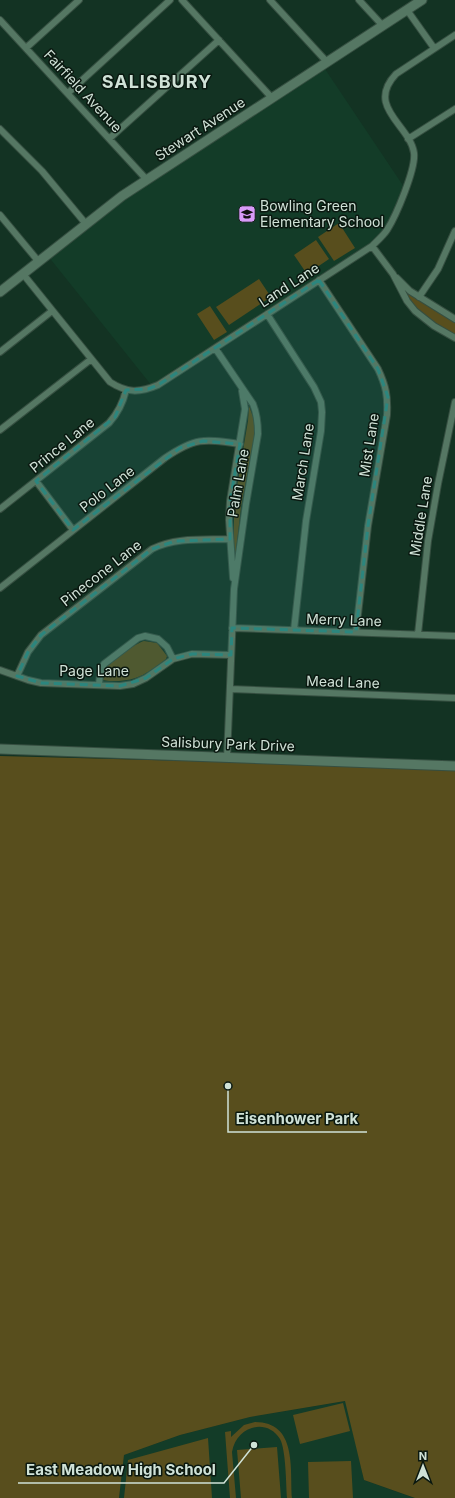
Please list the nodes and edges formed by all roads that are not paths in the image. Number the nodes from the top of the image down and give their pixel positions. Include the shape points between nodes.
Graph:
1 (79, 0) edge
2 (170, 0) edge
3 (182, 0) edge
4 (270, 0) edge
5 (359, 0) edge
6 (422, 0) edge
7 (407, 10) junction
8 (0, 20) edge
9 (383, 26) junction
10 (455, 35) edge
11 (219, 40) junction
12 (26, 48) junction
13 (434, 48) junction
14 (327, 62) junction
15 (68, 93) junction
16 (272, 98) junction
17 (455, 109) edge
18 (0, 129) edge
19 (110, 138) junction
20 (408, 139) junction
21 (147, 180) junction
22 (0, 216) edge
23 (86, 224) junction
24 (455, 231) edge
25 (372, 246) junction
26 (38, 262) junction
27 (23, 274) junction
28 (393, 274) junction
29 (319, 280) junction
30 (0, 292) edge
31 (419, 297) junction
32 (52, 311) junction
33 (267, 314) junction
34 (455, 319) edge
35 (455, 338) edge
36 (215, 348) junction
37 (0, 352) edge
38 (90, 360) junction
39 (240, 384) junction
40 (126, 390) junction
41 (455, 402) edge
42 (0, 430) edge
43 (240, 444) junction
44 (36, 482) junction
45 (1, 506) edge
46 (74, 530) junction
47 (230, 539) junction
48 (0, 588) edge
49 (234, 589) junction
50 (232, 628) junction
51 (294, 630) junction
52 (356, 632) junction
53 (418, 634) junction
54 (455, 636) edge
55 (231, 655) junction
56 (173, 659) junction
57 (0, 670) edge
58 (16, 676) junction
59 (99, 684) junction
60 (230, 689) junction
61 (455, 698) edge
62 (0, 749) edge
63 (227, 758) junction
64 (455, 766) edge

1 - 12 street
2 - 15 street
3 - 11 street
4 - 14 street
5 - 9 street
6 - 7 street, Stewart Avenue
7 - 9 street, Stewart Avenue
7 - 13 street
8 - 12 street, Fairfield Avenue
9 - 14 street, Stewart Avenue
10 - 13 street, Land Lane
11 - 16 street
11 - 19 street
12 - 15 street, Fairfield Avenue
13 - 20 street, Land Lane via 396,74 388,87 388,108
14 - 16 street, Stewart Avenue
15 - 19 street, Fairfield Avenue
16 - 21 street, Stewart Avenue
17 - 20 street
18 - 23 street via 42,171
19 - 21 street, Fairfield Avenue
20 - 25 street, Land Lane via 414,152 411,173 386,231
21 - 23 street, Stewart Avenue
22 - 26 street
23 - 26 street, Stewart Avenue
24 - 31 street via 438,269
25 - 28 street
25 - 29 street, Land Lane
26 - 27 street, Stewart Avenue
27 - 30 street, Stewart Avenue
27 - 32 street
28 - 31 street
28 - 35 street via 415,311
29 - 33 street, Land Lane
29 - 52 street, Mist Lane via 378,369 388,397 368,526
31 - 34 street
32 - 37 street
32 - 38 street
33 - 36 street, Land Lane
33 - 51 street, March Lane via 314,387 321,402 322,412
36 - 39 street, Palm Lane
36 - 40 street, Land Lane via 158,385 148,389
38 - 40 street via 110,382
38 - 42 street
39 - 43 street, Palm Lane via 245,409
39 - 49 street, Palm Lane via 256,411 258,434
40 - 44 street, Prince Lane via 115,417
41 - 53 street, Middle Lane via 428,541
43 - 46 street, Polo Lane via 203,440 180,448
43 - 47 street, Palm Lane via 230,501
44 - 45 street, Prince Lane
44 - 46 street
46 - 48 street, Polo Lane
47 - 49 street, Palm Lane
47 - 58 street, Pinecone Lane via 175,541 160,544 152,549 41,635 28,652
49 - 50 street, Palm Lane
50 - 51 street, Merry Lane
50 - 55 street, Palm Lane
51 - 52 street, Merry Lane
52 - 53 street, Merry Lane
53 - 54 street, Merry Lane
55 - 56 street, Page Lane via 192,654
55 - 60 street, Palm Lane
56 - 59 street, Page Lane via 134,684
56 - 59 street via 167,647 158,639 145,636 138,638 104,664
57 - 58 street, Page Lane
58 - 59 street, Page Lane via 41,683
60 - 61 street, Mead Lane
60 - 63 street, Palm Lane
62 - 63 street, Salisbury Park Drive
63 - 64 street, Salisbury Park Drive

